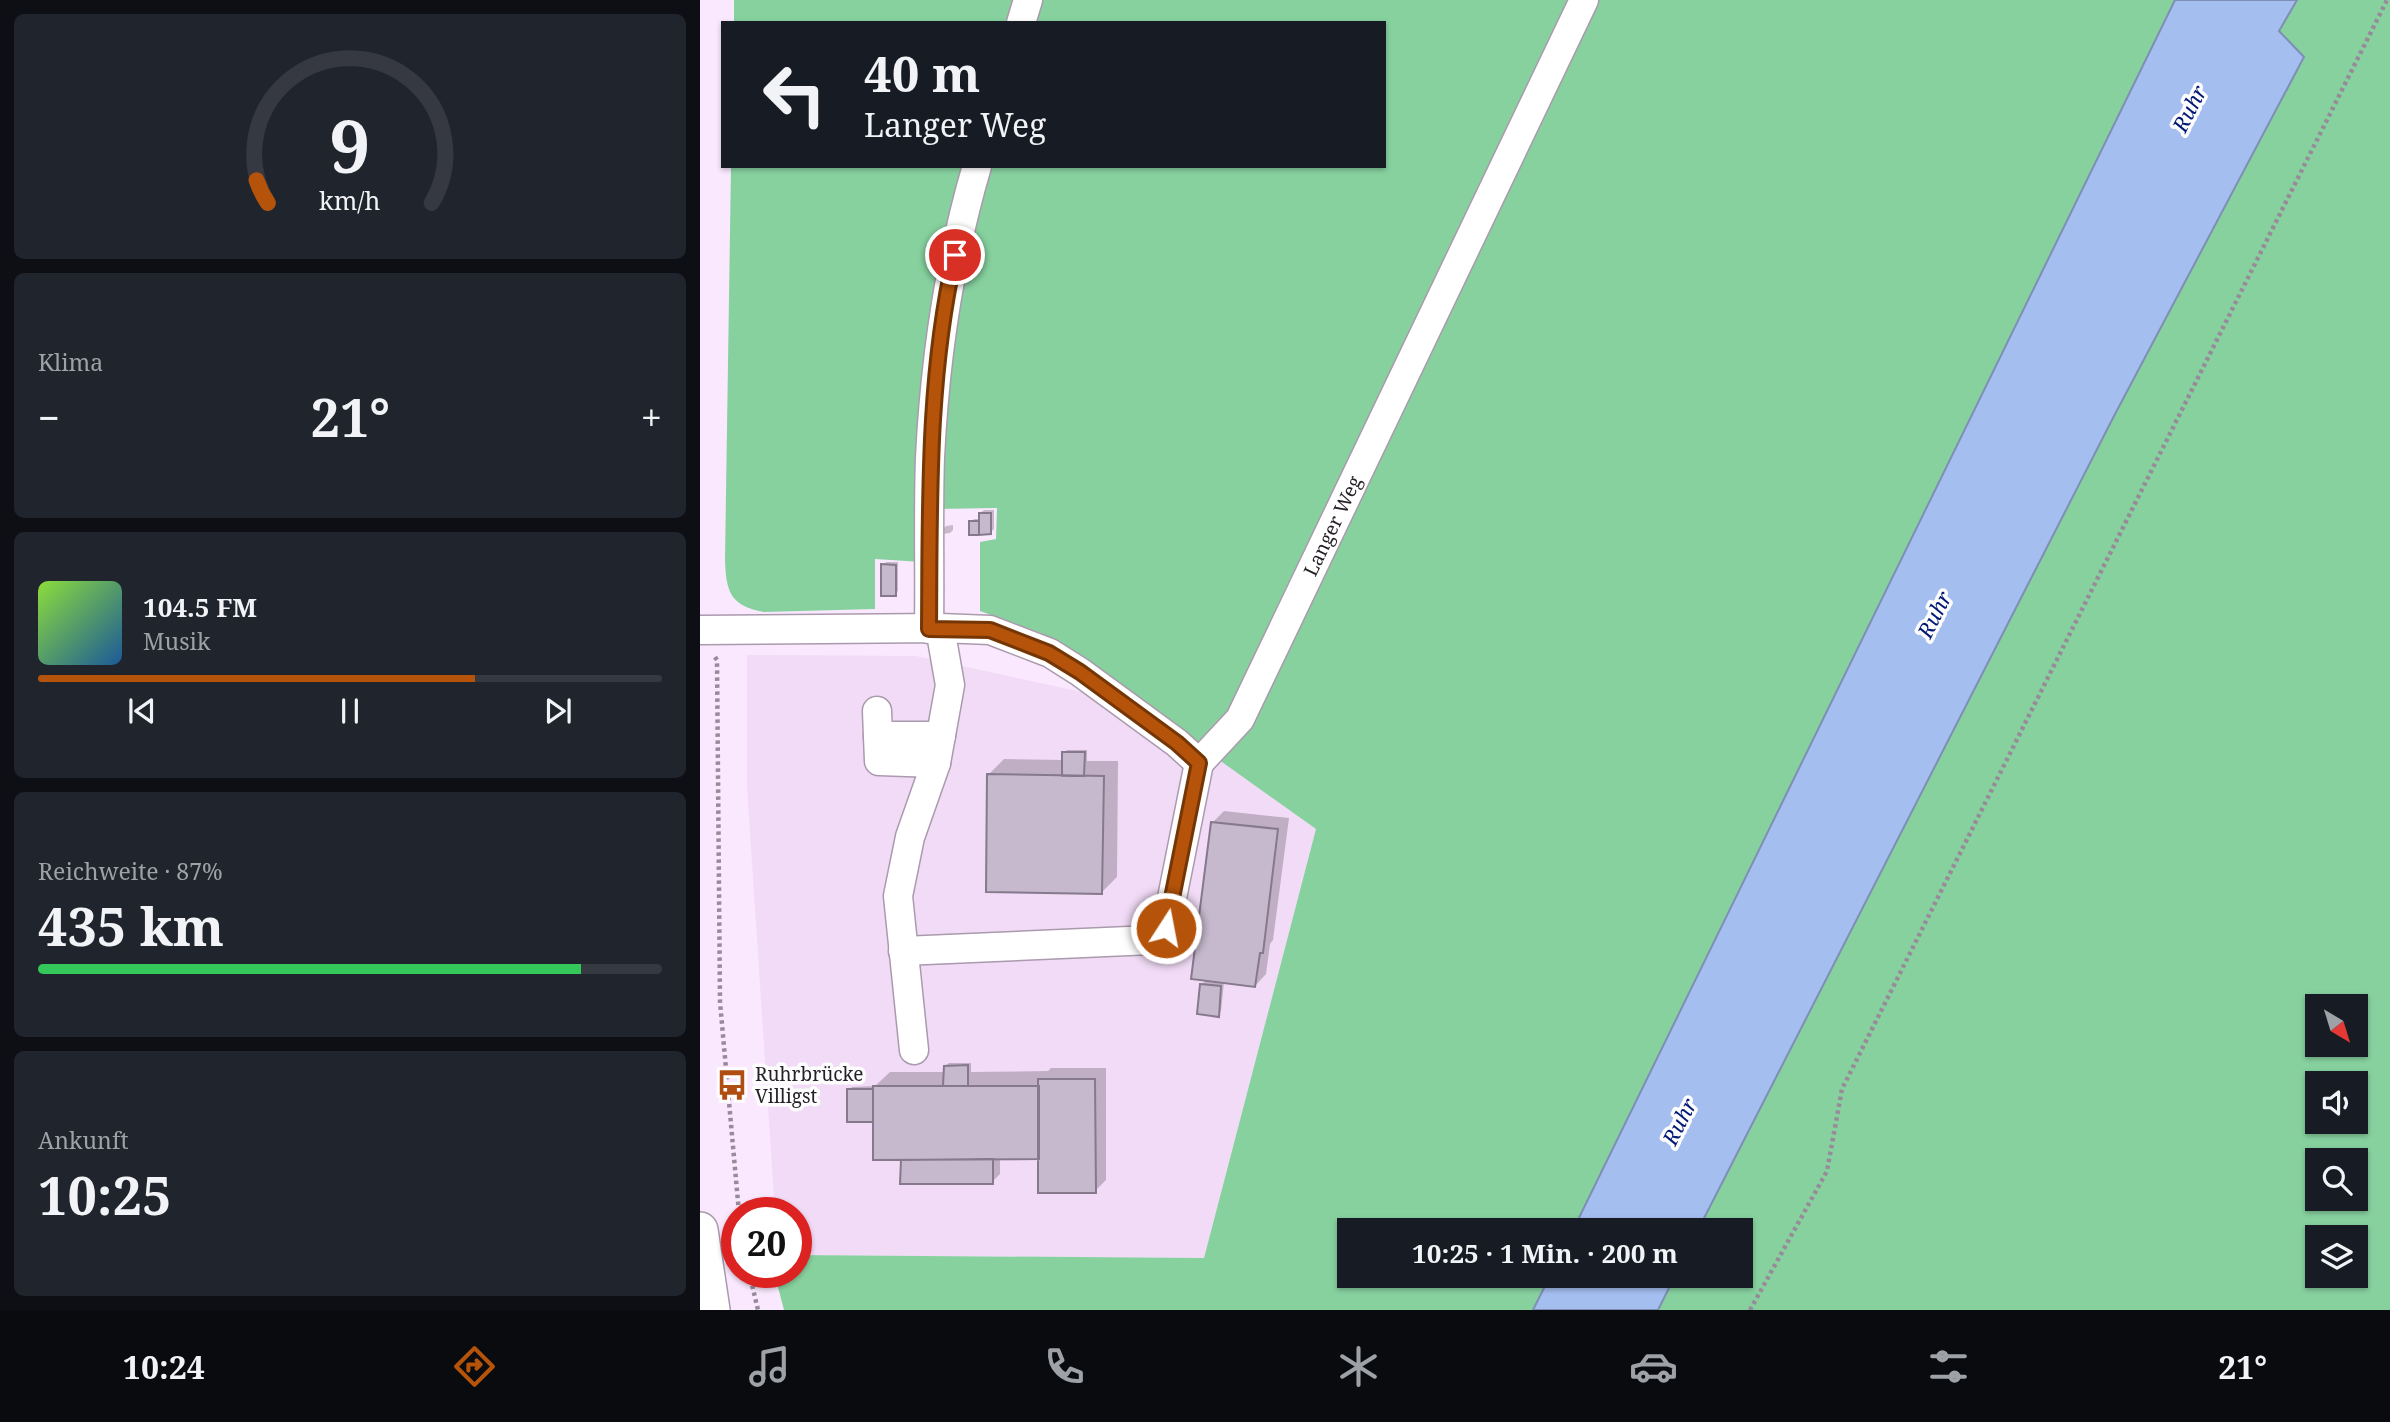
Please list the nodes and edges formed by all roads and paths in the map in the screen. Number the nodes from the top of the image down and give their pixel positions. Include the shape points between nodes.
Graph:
1 (1028, 0) edge
2 (1584, 0) edge
3 (2387, 0) edge
4 (1022, 21) edge
5 (976, 168) edge
6 (935, 629) junction
7 (704, 641) edge
8 (878, 723) dead end
9 (938, 749) junction
10 (1199, 763) junction
11 (903, 951) junction
12 (914, 1050) dead end
13 (738, 1197) edge
14 (700, 1230) edge
15 (753, 1288) edge
16 (712, 1310) edge
17 (758, 1310) edge
18 (1750, 1310) edge

1 - 4 lane
2 - 10 lane, Langer Weg via 1240,719
3 - 18 path via 1842,1089 1826,1171
5 - 6 lane via 950,277 938,355 930,458
6 - 7 lane
6 - 9 lane via 950,685
6 - 10 lane via 990,630 1049,653
7 - 13 path via 717,660 720,1002
8 - 9 lane
9 - 11 lane via 910,837 898,896
10 - 11 lane via 1166,928 1150,940
11 - 12 lane
14 - 16 main road
15 - 17 path

